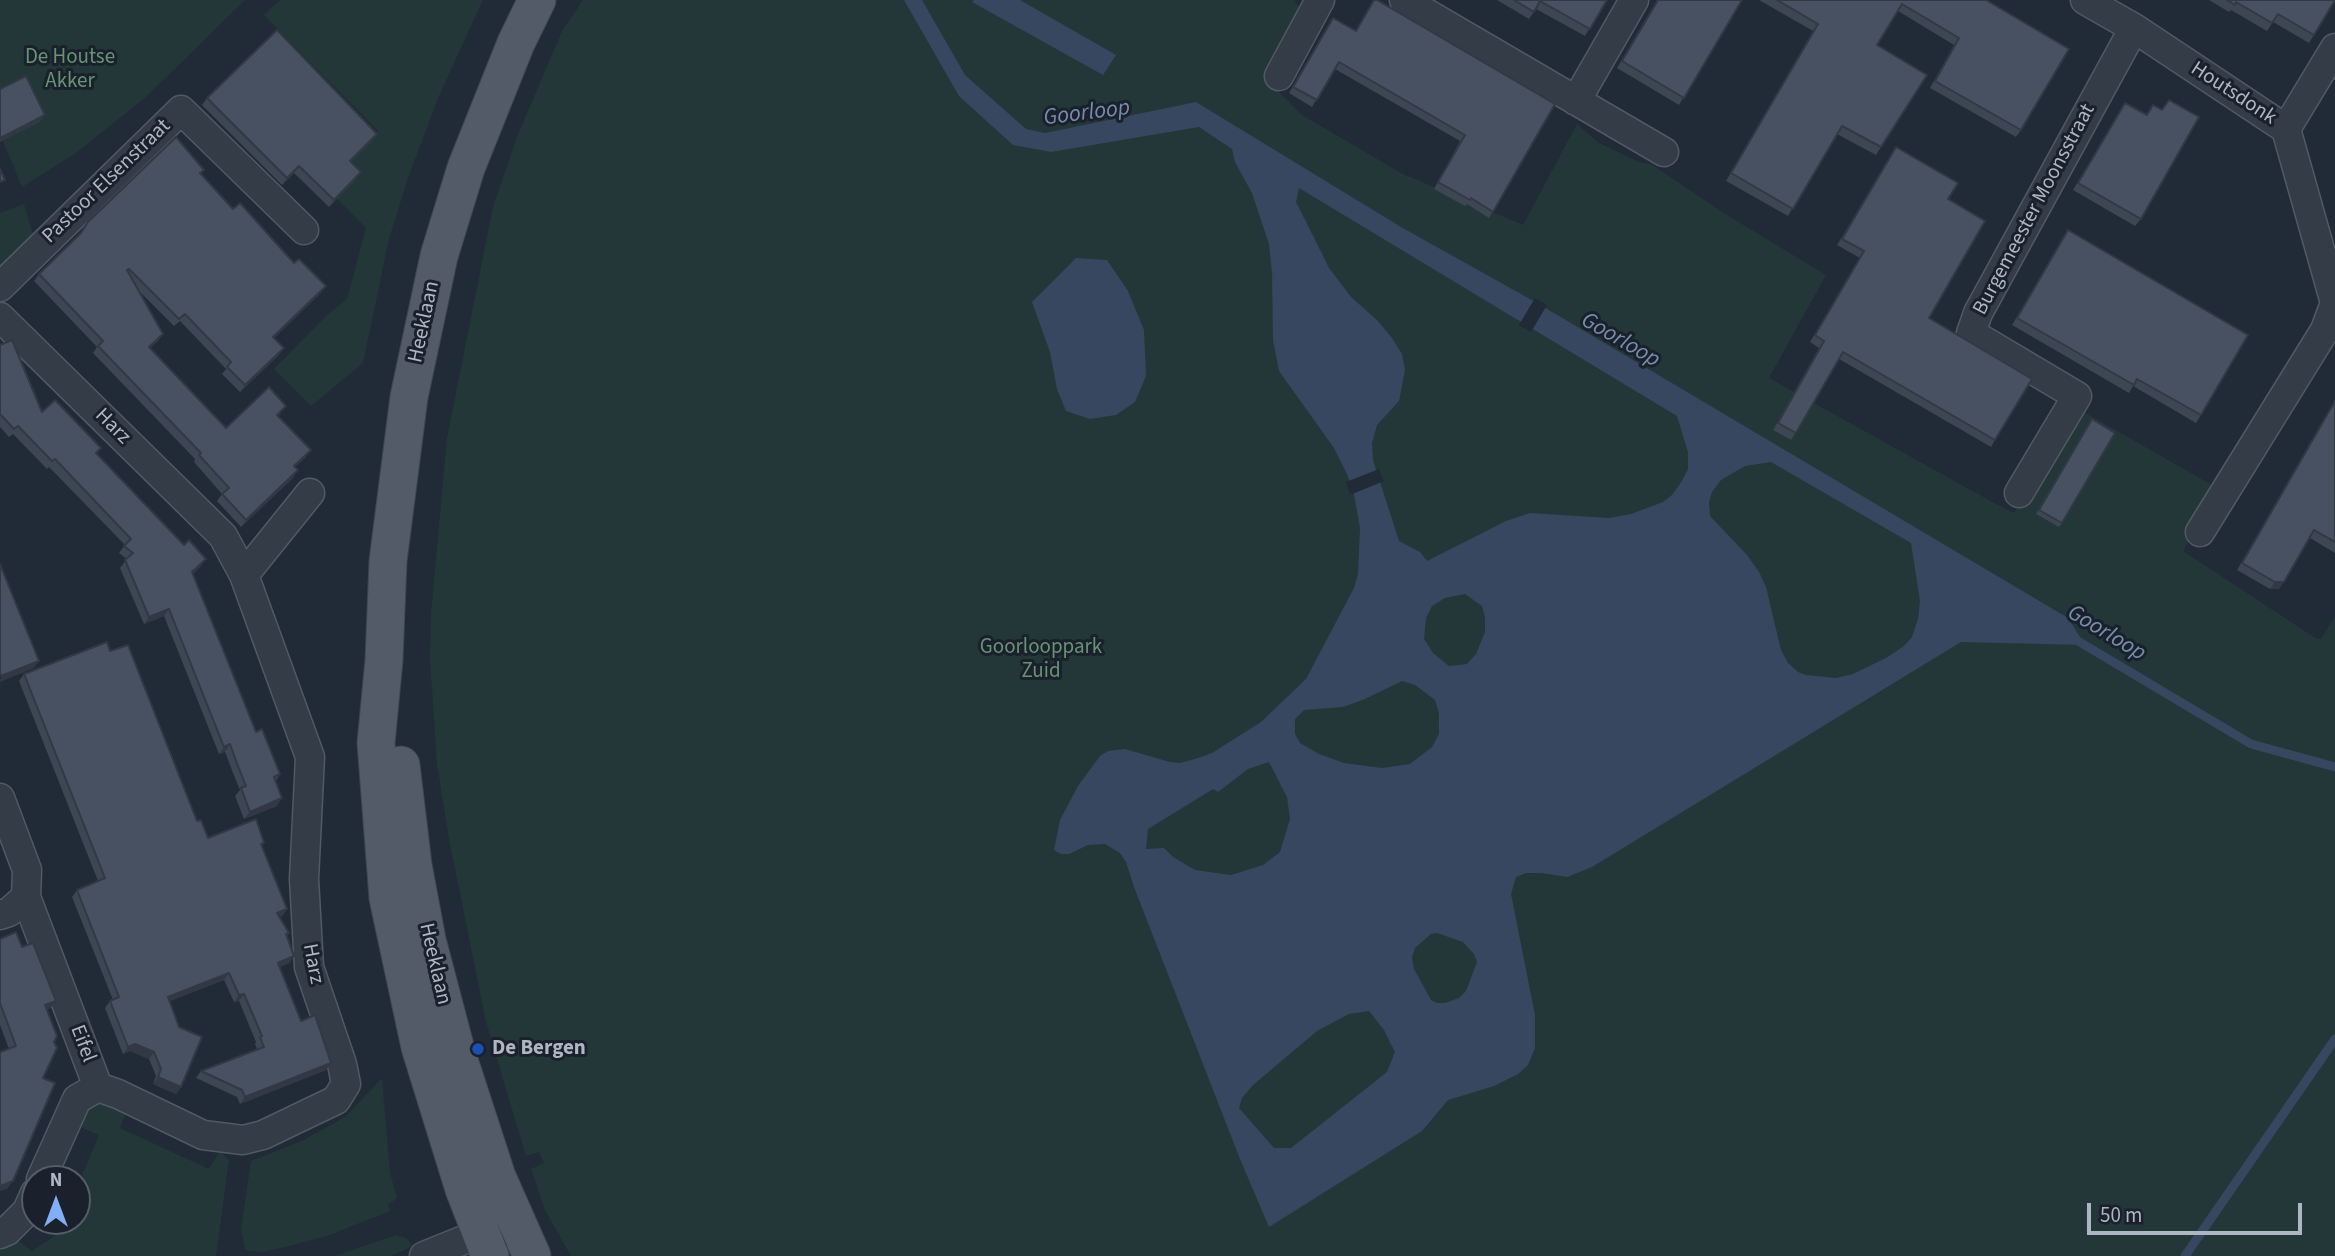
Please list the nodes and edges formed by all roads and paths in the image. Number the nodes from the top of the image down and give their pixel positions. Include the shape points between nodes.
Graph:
1 (537, 0) edge
2 (1320, 0) edge
3 (1404, 0) edge
4 (1634, 0) edge
5 (2085, 0) edge
6 (2134, 28) junction
7 (2335, 48) edge
8 (1279, 76) dead end
9 (1576, 101) junction
10 (2286, 129) junction
11 (1664, 152) dead end
12 (304, 230) dead end
13 (0, 287) edge
14 (2335, 303) edge
15 (0, 317) edge
16 (310, 493) dead end
17 (2019, 493) dead end
18 (2200, 532) dead end
19 (244, 575) junction
20 (384, 660) junction
21 (0, 798) edge
22 (26, 897) junction
23 (0, 915) edge
24 (98, 1087) junction
25 (47, 1165) edge
26 (21, 1217) edge
27 (0, 1234) edge
28 (526, 1245) edge
29 (488, 1248) edge
30 (424, 1256) edge

1 - 20 main road, Heeklaan via 466,168 439,257 409,397 388,561
2 - 8 street
3 - 9 street
4 - 9 street
5 - 6 street, Houtsdonk
6 - 10 street, Houtsdonk
6 - 17 street, Burgemeester Moonsstraat via 1971,333 2077,397
7 - 10 street
9 - 11 street
10 - 14 street, Houtsdonk
12 - 13 street, Pastoor Elsenstraat via 181,110
14 - 18 street, Houtsdonk via 2325,330
15 - 19 street, Harz via 223,537
16 - 19 street
19 - 24 street, Harz via 310,757 304,879 309,967 346,1084 336,1100 243,1140 203,1135
20 - 28 main road, Heeklaan via 428,940 457,1054 497,1177
20 - 29 main road, Heeklaan via 376,743 388,898 420,1047 464,1189
21 - 22 street, Eifel via 27,870
22 - 23 street
22 - 24 street, Eifel
24 - 25 street, Eifel via 77,1099
26 - 27 street
28 - 29 street
29 - 30 street

